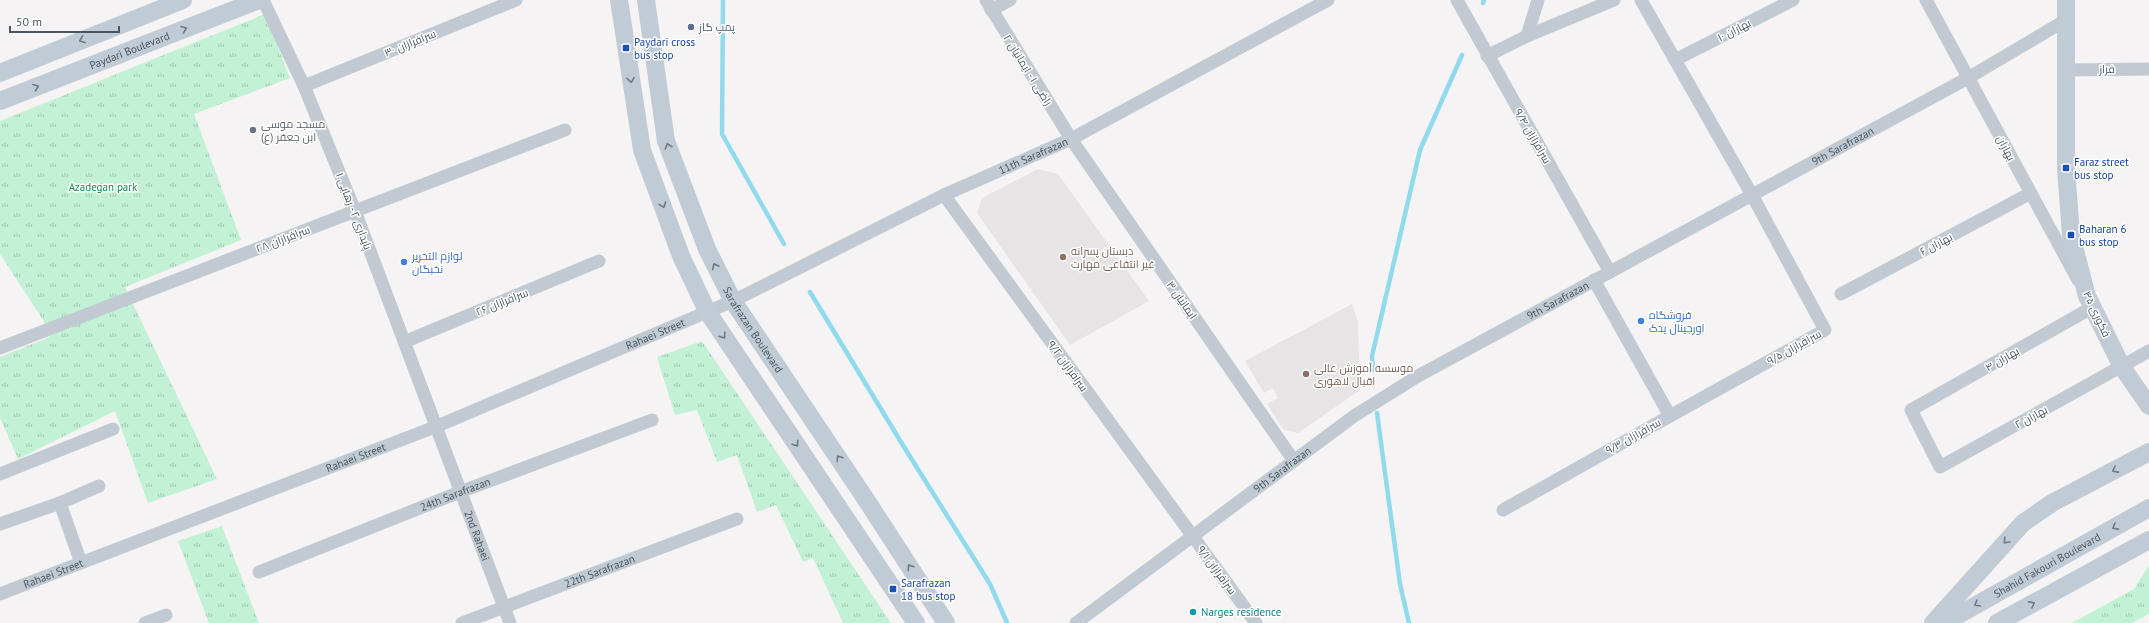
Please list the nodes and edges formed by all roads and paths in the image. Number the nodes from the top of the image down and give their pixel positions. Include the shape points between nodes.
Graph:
1 (183, 0) edge
2 (259, 0) edge
3 (263, 0) edge
4 (516, 0) edge
5 (619, 0) edge
6 (646, 0) edge
7 (1010, 0) edge
8 (1328, 0) edge
9 (1456, 0) edge
10 (1538, 0) edge
11 (1614, 0) edge
12 (1641, 0) edge
13 (1793, 0) edge
14 (1926, 0) edge
15 (2066, 0) edge
16 (989, 5) edge
17 (2066, 20) junction
18 (1527, 36) junction
19 (1487, 56) junction
20 (1675, 60) junction
21 (2149, 68) edge
22 (2065, 70) junction
23 (0, 73) edge
24 (1968, 78) junction
25 (304, 86) junction
26 (0, 101) edge
27 (565, 130) dead end
28 (1071, 139) junction
29 (2031, 193) junction
30 (944, 195) junction
31 (1752, 195) junction
32 (355, 211) junction
33 (600, 261) dead end
34 (1610, 272) junction
35 (1594, 280) junction
36 (1841, 294) dead end
37 (733, 301) junction
38 (2090, 302) junction
39 (707, 311) junction
40 (404, 342) junction
41 (0, 348) edge
42 (2149, 351) edge
43 (2122, 367) junction
44 (2149, 406) edge
45 (1670, 416) junction
46 (652, 420) dead end
47 (435, 427) junction
48 (113, 429) dead end
49 (2149, 452) edge
50 (1294, 461) junction
51 (1940, 467) joint
52 (0, 474) edge
53 (99, 486) dead end
54 (460, 492) junction
55 (60, 503) junction
56 (2149, 508) edge
57 (1503, 510) dead end
58 (737, 519) dead end
59 (0, 524) edge
60 (1193, 536) junction
61 (2149, 540) edge
62 (81, 563) junction
63 (259, 572) dead end
64 (0, 594) edge
65 (503, 606) junction
66 (166, 615) dead end
67 (145, 623) edge
68 (462, 623) edge
69 (510, 623) edge
70 (916, 623) edge
71 (946, 623) edge
72 (1076, 623) edge
73 (1256, 623) edge
74 (1933, 623) edge
75 (1944, 623) edge
76 (1997, 623) edge

1 -> 23 main road
26 -> 2 main road, Paydari Boulevard
3 - 25 street, پایداری ۲ - رهایی ۱
4 - 25 street, سرافرازان ۳۰
5 -> 39 main road via 642,150 681,256
37 -> 6 main road, Sarafrazan Boulevard via 707,249 666,141
7 - 16 street
8 - 28 street, 11th Sarafrazan
9 - 19 street, سرافرازان ۹/۴
10 - 18 street
11 - 18 street
12 - 20 street
13 - 20 street, بهاران ۱۰
14 - 24 street, بهاران
15 - 17 main road, فکوری ۴۵
16 - 28 street, راضی ۱ - ایمانیان ۲
17 - 22 main road, فکوری ۴۵
17 - 24 street, 9th Sarafrazan
18 - 19 street
19 - 34 street, سرافرازان ۹/۴
20 - 31 street
21 - 22 street, فراز
22 - 38 main road, فکوری ۴۵ via 2070,235
24 - 29 street, بهاران
24 - 31 street, 9th Sarafrazan
25 - 32 street, پایداری ۲ - رهایی ۱
27 - 32 street, سرافرازان ۲۸
28 - 30 street, 11th Sarafrazan
28 - 50 street, ایمانیان ۳
29 - 36 street, بهاران ۶
29 - 38 street, بهاران
30 - 37 street, 11th Sarafrazan
30 - 60 street, سرافرازان ۹/۲
31 - 34 street, 9th Sarafrazan
31 - 45 street, سرافرازان ۹/۵ via 1825,330
32 - 40 street, پایداری ۲ - رهایی ۱
32 - 41 street, سرافرازان ۲۸
33 - 40 street, سرافرازان ۲۶
34 - 35 street, 9th Sarafrazan
35 - 45 street, سرافرازان ۹/۳
35 - 50 street, 9th Sarafrazan via 1418,376 1354,416
37 - 39 street, Rahaei Street
71 -> 37 main road, Sarafrazan Boulevard
38 - 43 main road, فکوری ۴۵
38 - 51 street, بهاران ۴ via 1911,410
39 - 47 street, Rahaei Street
39 -> 70 main road
40 - 47 street, پایداری ۲ - رهایی ۱
42 - 43 street, بهاران ۲
43 - 44 main road, فکوری ۴۵
43 - 51 street, بهاران ۲
45 - 57 street, سرافرازان ۹/۳
46 - 54 street, 24th Sarafrazan
47 - 54 street, 2nd Rahaei
47 - 62 street, Rahaei Street
48 - 52 street
49 -> 74 main road via 2052,504 2023,523
50 - 60 street, 9th Sarafrazan
53 - 55 street
54 - 63 street, 24th Sarafrazan
54 - 65 street, 2nd Rahaei
55 - 59 street
55 - 62 street
56 -> 75 main road, Shahid Fakouri Boulevard
58 - 65 street, 22th Sarafrazan
60 - 72 street, 9th Sarafrazan
60 - 73 street, سرافرازان ۹/۱
76 -> 61 main road
62 - 64 street, Rahaei Street
65 - 68 street, 22th Sarafrazan
65 - 69 street, 2nd Rahaei
66 - 67 street

